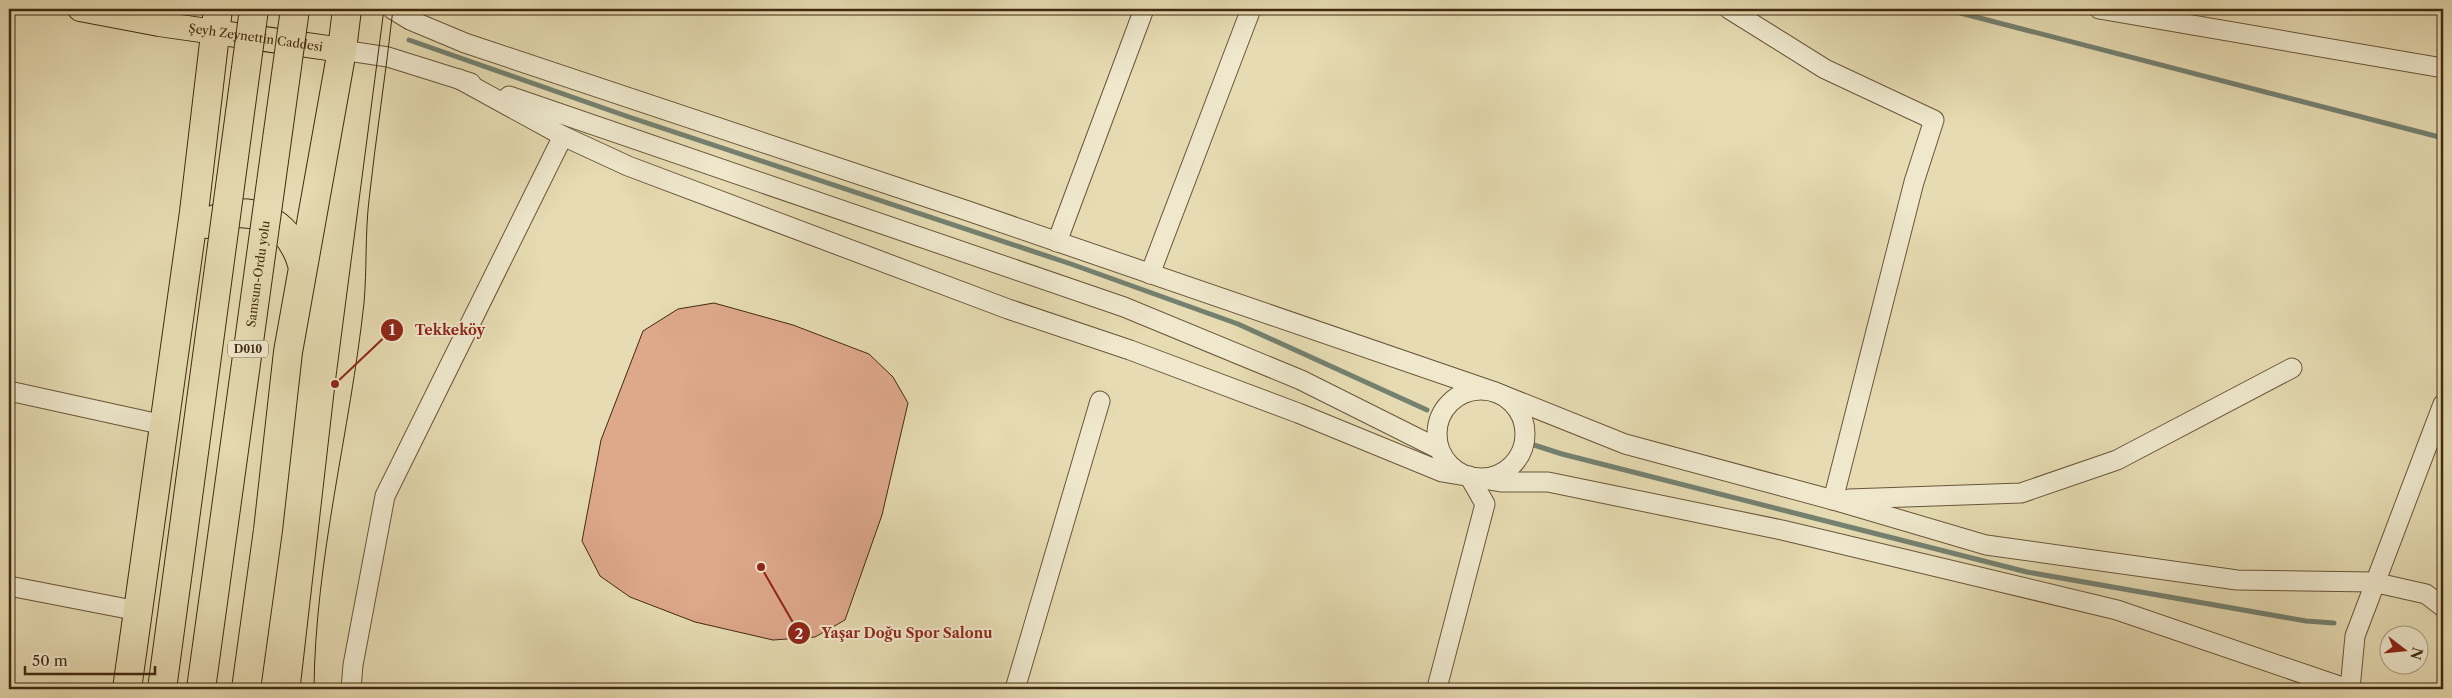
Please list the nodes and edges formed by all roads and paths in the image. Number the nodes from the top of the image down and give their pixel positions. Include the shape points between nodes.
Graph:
1 (80, 9) edge
2 (254, 9) edge
3 (295, 9) edge
4 (347, 9) edge
5 (392, 9) edge
6 (1144, 9) edge
7 (1251, 9) edge
8 (1729, 9) edge
9 (2099, 9) edge
10 (217, 20) edge
11 (342, 50) junction
12 (2443, 68) edge
13 (459, 79) junction
14 (563, 136) junction
15 (188, 242) junction
16 (1057, 242) junction
17 (302, 264) junction
18 (1150, 274) junction
19 (2292, 368) dead end
20 (9, 392) edge
21 (1495, 392) junction
22 (1100, 400) dead end
23 (2443, 404) edge
24 (164, 425) junction
25 (1439, 449) junction
26 (1469, 476) junction
27 (1832, 500) junction
28 (2373, 582) junction
29 (9, 586) edge
30 (2443, 607) edge
31 (138, 611) junction
32 (1438, 684) dead end
33 (127, 689) edge
34 (162, 689) edge
35 (201, 689) edge
36 (246, 689) edge
37 (351, 689) edge
38 (1015, 689) edge
39 (2349, 689) edge

1 - 10 main road, Şeyh Zeynettin Caddesi
2 - 34 highway, D010, bridge
3 - 35 highway, Samsun-Ordu yolu / D010, bridge
4 - 11 highway
5 - 16 street via 465,43
6 - 16 street
7 - 18 street
8 - 27 street via 1825,69 1934,120 1914,182
9 - 12 street
10 - 11 main road, Şeyh Zeynettin Caddesi
10 - 15 highway
11 - 13 street via 388,57
11 - 17 highway
13 - 14 street
13 - 25 street via 1124,307 1301,380
14 - 26 street via 628,166 1008,310 1130,350 1288,409 1442,472
14 - 37 street via 385,496
15 - 17 highway via 213,220 234,213 257,215 286,233
15 - 24 highway
16 - 18 street
17 - 36 highway
18 - 21 street
19 - 27 street via 2117,460 2021,493
20 - 24 street
21 - 25 street via 1468,392 1445,408 1439,421
21 - 26 street via 1518,411 1524,425 1522,447 1511,466 1498,474 1484,478
21 - 27 street via 1625,444
22 - 38 street
23 - 28 street
24 - 31 highway
25 - 26 street via 1446,461
26 - 32 street via 1485,504
26 - 39 street via 1501,482 1548,482 1782,530 2117,610
27 - 28 street via 1986,545 2237,580
28 - 30 street via 2426,594
28 - 39 street via 2355,636
29 - 31 street
31 - 33 highway

